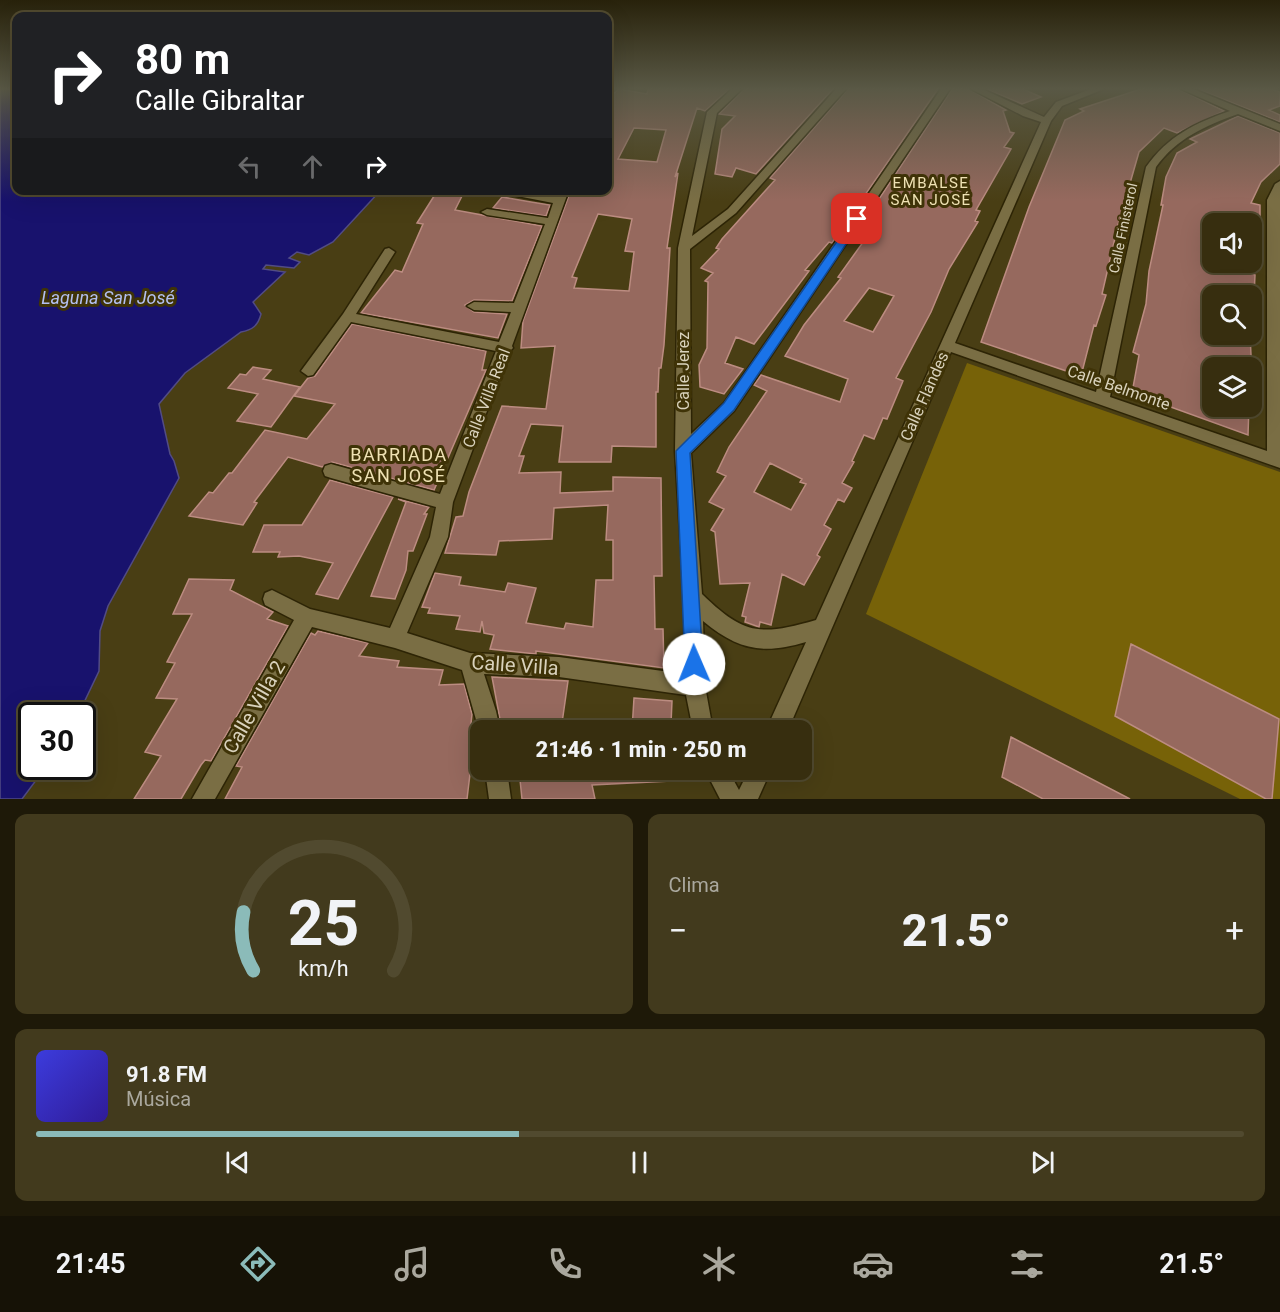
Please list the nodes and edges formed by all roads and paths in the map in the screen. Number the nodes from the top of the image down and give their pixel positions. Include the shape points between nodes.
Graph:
1 (710, 126) edge
2 (807, 126) edge
3 (920, 126) edge
4 (1044, 126) edge
5 (1198, 126) edge
6 (1280, 184) edge
7 (562, 196) edge
8 (486, 212) dead end
9 (552, 222) junction
10 (684, 248) junction
11 (389, 252) dead end
12 (474, 306) dead end
13 (518, 308) junction
14 (348, 317) junction
15 (946, 345) junction
16 (506, 348) junction
17 (308, 370) dead end
18 (1102, 400) junction
19 (683, 451) junction
20 (1278, 461) edge
21 (331, 471) dead end
22 (445, 502) junction
23 (693, 598) junction
24 (272, 599) dead end
25 (307, 617) junction
26 (821, 628) junction
27 (395, 639) junction
28 (470, 663) junction
29 (695, 686) junction
30 (487, 720) edge
31 (701, 720) edge
32 (781, 720) edge
33 (498, 780) edge
34 (722, 780) edge
35 (756, 780) edge
36 (203, 799) edge
37 (501, 799) edge
38 (732, 799) edge
39 (747, 799) edge

1 - 10 street, Calle Jerez
2 - 10 street via 732,210
3 - 19 street via 729,406
4 - 15 street, Calle Flandes
5 - 18 street, Calle Finisterol via 1164,147 1151,167
6 - 20 street via 1273,200
7 - 9 street, Calle Villa Real
8 - 9 street
9 - 13 street, Calle Villa Real
10 - 19 street, Calle Jerez
11 - 14 street
12 - 13 street
13 - 16 street, Calle Villa Real
14 - 16 street
14 - 17 street
15 - 18 street, Calle Belmonte
15 - 26 street, Calle Flandes
16 - 22 street, Calle Villa Real
18 - 20 street, Calle Belmonte
19 - 23 street, Calle Jerez
21 - 22 street
22 - 27 street, Calle Villa Real via 439,537
23 - 26 street via 720,626 757,642
23 - 29 street, Calle Jerez
24 - 25 street, Calle Villa
25 - 27 street, Calle Villa
25 - 36 street, Calle Villa 2
26 - 32 street, Calle Flandes
27 - 28 street, Calle Villa
28 - 29 street, Calle Villa via 558,667
28 - 30 street
29 - 31 street, Calle Jerez
33 - 37 street
34 - 38 street
35 - 39 street

